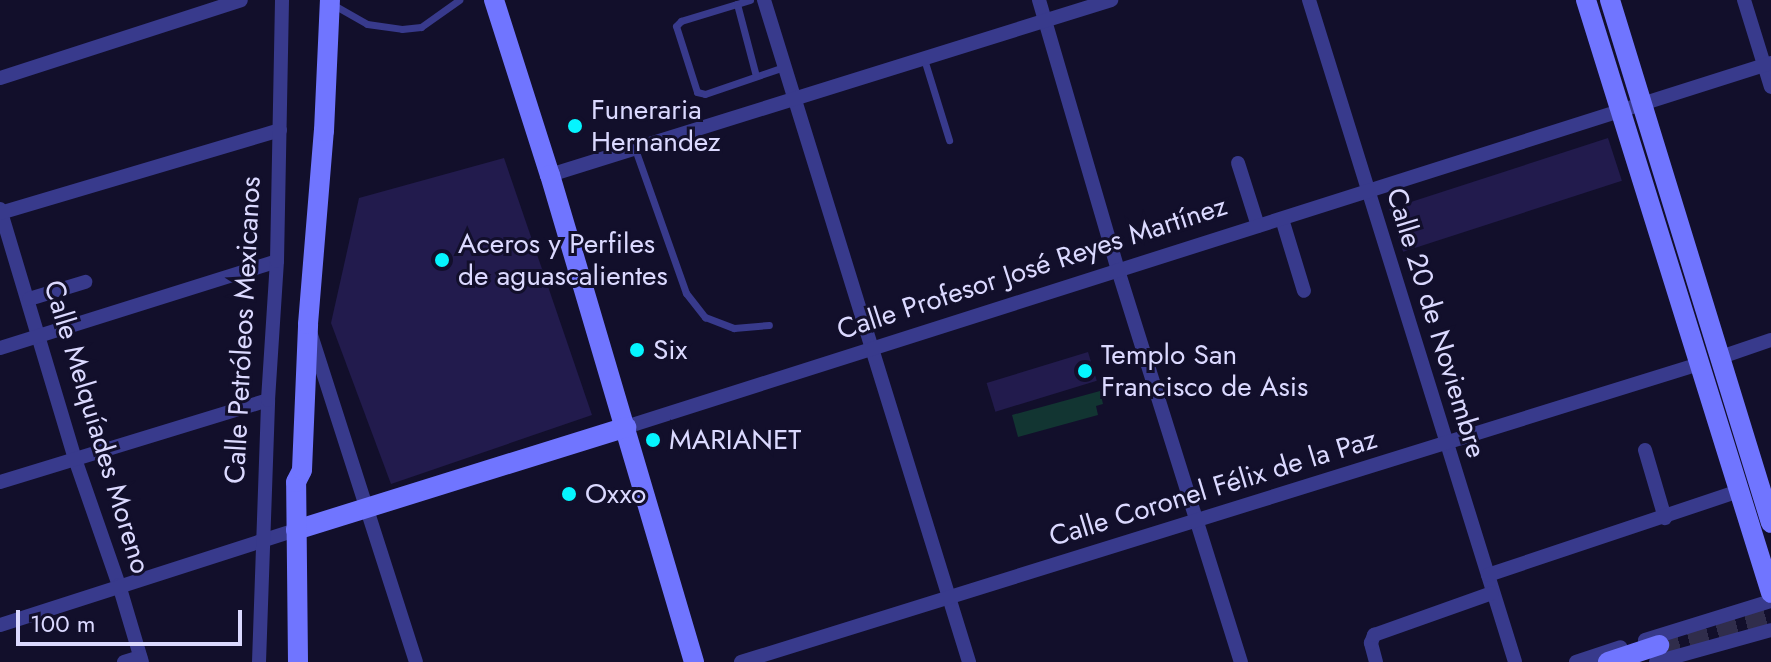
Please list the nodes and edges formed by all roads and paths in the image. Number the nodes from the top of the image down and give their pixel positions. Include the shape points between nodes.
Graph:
1 (241, 0) edge
2 (282, 0) edge
3 (459, 0) edge
4 (494, 0) edge
5 (750, 0) edge
6 (764, 0) edge
7 (1039, 0) edge
8 (1111, 0) edge
9 (1309, 0) edge
10 (1586, 0) edge
11 (1610, 0) edge
12 (1744, 0) edge
13 (330, 2) edge
14 (737, 4) junction
15 (1046, 22) junction
16 (924, 59) junction
17 (1768, 64) edge
18 (784, 67) junction
19 (756, 76) junction
20 (0, 78) edge
21 (1771, 87) edge
22 (793, 99) junction
23 (1643, 105) junction
24 (1621, 113) junction
25 (280, 130) junction
26 (949, 140) dead end
27 (635, 148) junction
28 (1238, 163) dead end
29 (550, 175) junction
30 (1369, 192) junction
31 (0, 211) edge
32 (1282, 219) junction
33 (1258, 226) junction
34 (277, 261) junction
35 (1118, 270) junction
36 (85, 282) dead end
37 (1304, 291) dead end
38 (29, 299) junction
39 (308, 324) junction
40 (769, 325) dead end
41 (40, 335) junction
42 (1771, 340) edge
43 (0, 348) edge
44 (871, 348) junction
45 (1721, 357) junction
46 (1699, 364) junction
47 (268, 400) junction
48 (626, 427) junction
49 (1446, 443) junction
50 (1645, 450) dead end
51 (75, 459) junction
52 (1764, 473) edge
53 (0, 482) edge
54 (1739, 491) junction
55 (366, 508) junction
56 (1665, 518) junction
57 (1199, 520) junction
58 (1771, 523) edge
59 (303, 528) junction
60 (261, 538) junction
61 (1488, 575) junction
62 (119, 585) junction
63 (1492, 593) junction
64 (1771, 593) edge
65 (950, 597) junction
66 (1771, 601) edge
67 (0, 625) edge
68 (1771, 630) edge
69 (1658, 654) edge
70 (141, 660) edge
71 (124, 662) edge
72 (259, 662) edge
73 (298, 662) edge
74 (416, 662) edge
75 (694, 662) edge
76 (741, 662) edge
77 (969, 662) edge
78 (1241, 662) edge
79 (1376, 662) edge
80 (1515, 662) edge
81 (1576, 662) edge
82 (1608, 662) edge

1 - 20 street
2 - 25 street, Calle Petróleos Mexicanos
3 - 13 lane via 421,27 402,29 367,24
4 - 29 main road
5 - 14 lane
6 - 18 street
7 - 15 street
8 - 15 street
9 - 30 street, Calle 20 de Noviembre
10 - 24 main road
11 - 23 main road
12 - 17 street
13 - 39 main road
14 - 19 lane
14 - 19 lane via 676,26 697,92 705,94
15 - 16 street
15 - 35 street
16 - 22 street
16 - 26 lane
17 - 21 street
17 - 23 street, Calle Profesor José Reyes Martínez
18 - 19 lane
18 - 22 street
22 - 27 street
22 - 44 street
23 - 24 street, Calle Profesor José Reyes Martínez
23 - 45 main road
24 - 30 street, Calle Profesor José Reyes Martínez
24 - 46 main road
25 - 31 street
25 - 34 street, Calle Petróleos Mexicanos
27 - 29 street
27 - 40 lane via 686,293 705,317 734,328
28 - 33 street
29 - 48 main road
30 - 32 street, Calle Profesor José Reyes Martínez
30 - 49 street, Calle 20 de Noviembre
31 - 38 street, Calle Melquíades Moreno
32 - 33 street, Calle Profesor José Reyes Martínez
32 - 37 street
33 - 35 street, Calle Profesor José Reyes Martínez
34 - 41 street
34 - 47 street, Calle Petróleos Mexicanos
35 - 44 street, Calle Profesor José Reyes Martínez
35 - 57 street
36 - 38 street
38 - 41 street, Calle Melquíades Moreno
39 - 55 street
39 - 59 main road via 302,470 310,482
41 - 43 street
41 - 51 street, Calle Melquíades Moreno
42 - 45 street
44 - 48 street, Calle Profesor José Reyes Martínez
44 - 65 street
45 - 52 main road
46 - 49 street, Calle Coronel Félix de la Paz
46 - 54 main road
47 - 51 street
47 - 60 street, Calle Petróleos Mexicanos
48 - 55 main road, Calle Profesor José Reyes Martínez
48 - 75 main road
49 - 57 street, Calle Coronel Félix de la Paz
49 - 61 street, Calle 20 de Noviembre
50 - 56 street
51 - 53 street
51 - 62 street, Calle Melquíades Moreno
52 - 58 main road
54 - 56 street
54 - 64 main road
55 - 59 main road, Calle Profesor José Reyes Martínez
55 - 74 street
56 - 61 street
57 - 65 street, Calle Coronel Félix de la Paz
57 - 78 street
59 - 60 street, Calle Profesor José Reyes Martínez
59 - 73 main road via 307,579 297,605
60 - 62 street, Calle Profesor José Reyes Martínez
60 - 72 street, Calle Petróleos Mexicanos
61 - 63 street, Calle 20 de Noviembre
62 - 67 street, Calle Profesor José Reyes Martínez
62 - 70 street, Calle Melquíades Moreno
63 - 79 street via 1374,635
63 - 80 street, Calle 20 de Noviembre
65 - 76 street, Calle Coronel Félix de la Paz
65 - 77 street
66 - 81 street
68 - 69 street
69 - 82 main road
70 - 71 street

